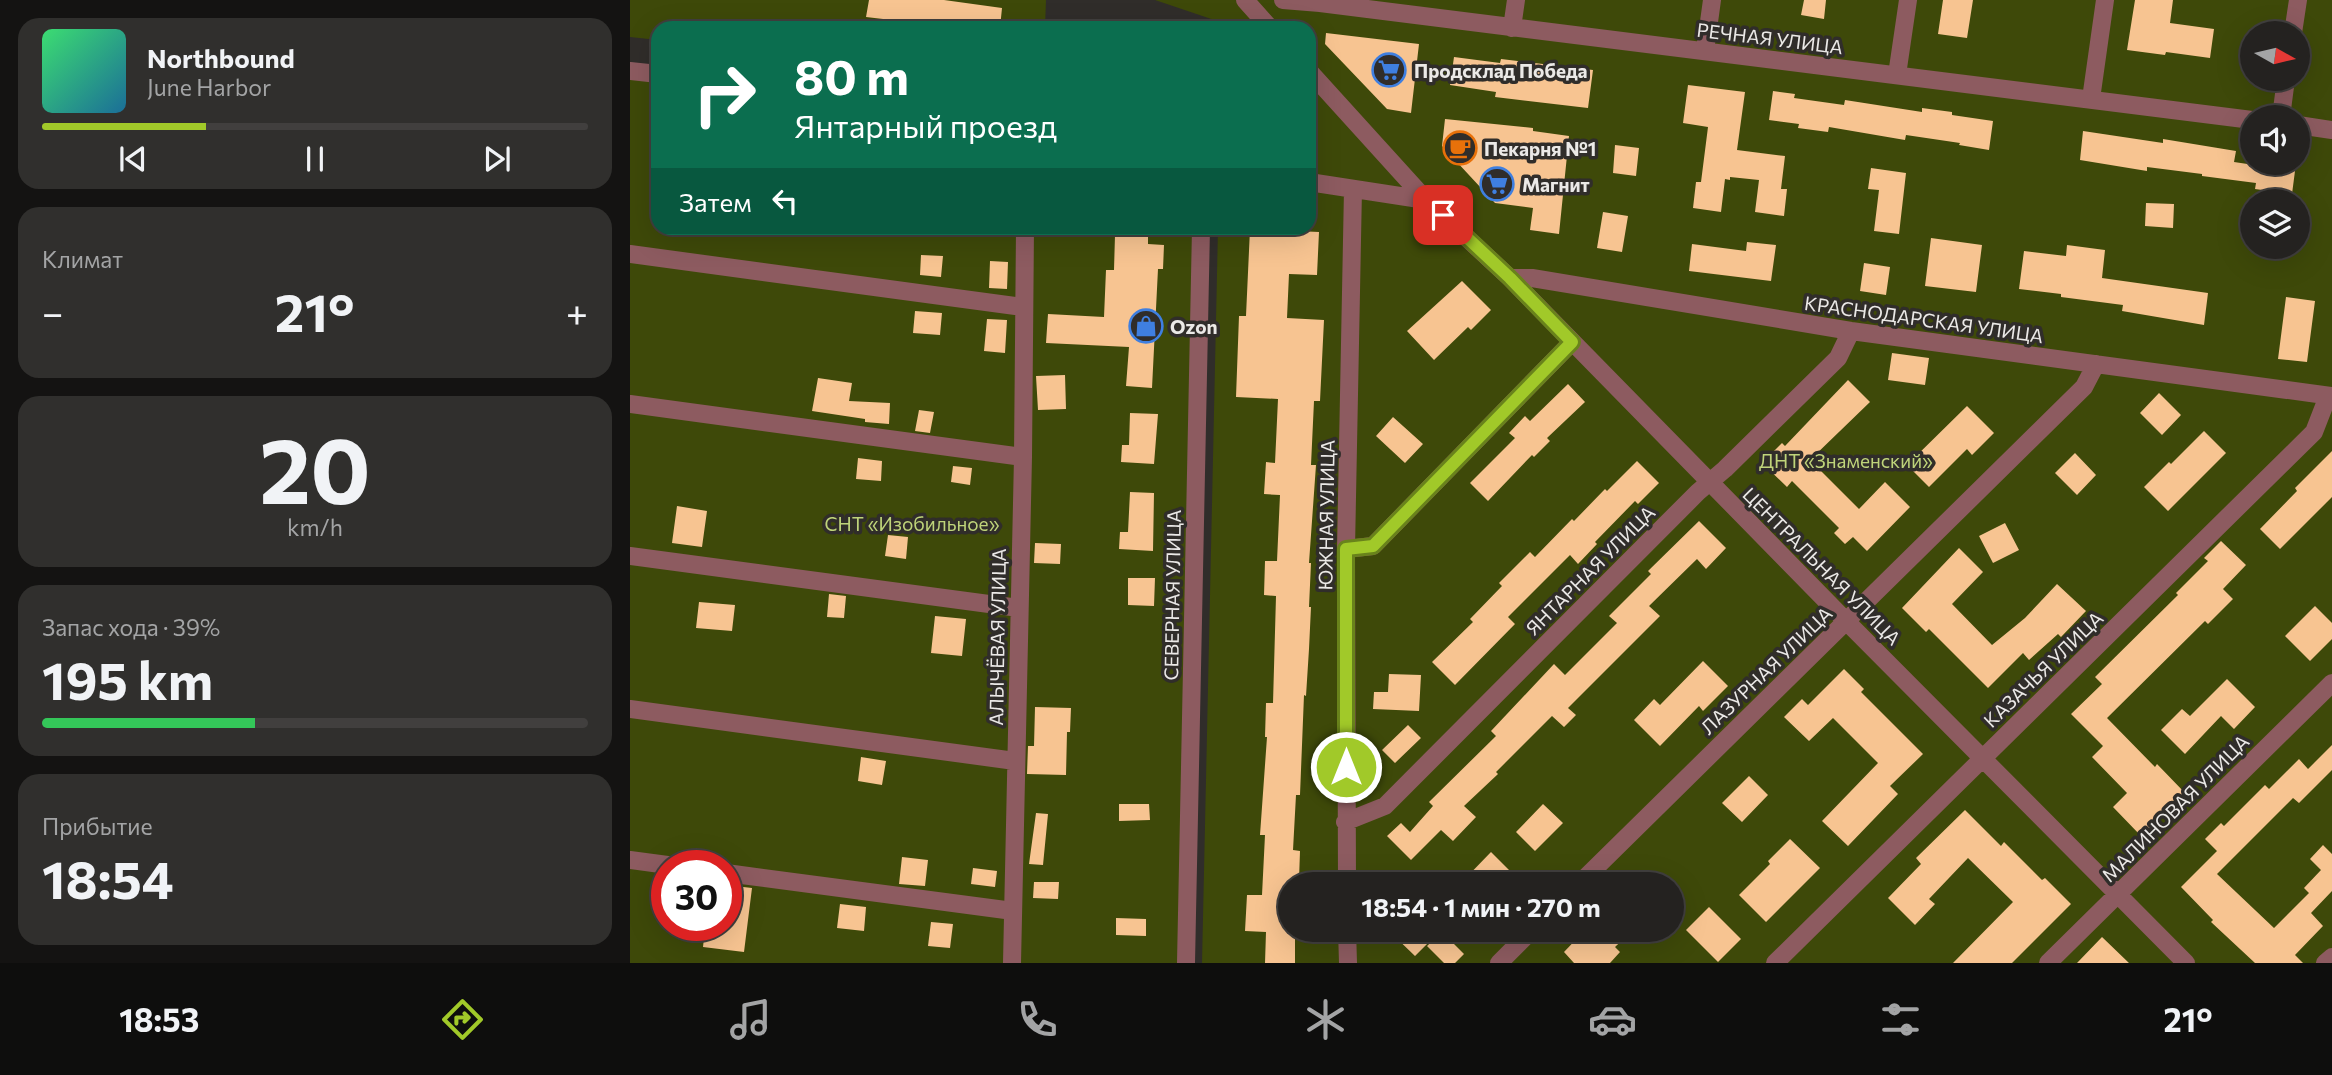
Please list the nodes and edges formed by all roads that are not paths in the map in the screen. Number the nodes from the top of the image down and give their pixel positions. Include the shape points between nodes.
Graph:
1 (1245, 0) edge
2 (1283, 0) edge
3 (1516, 0) edge
4 (1712, 0) edge
5 (1908, 0) edge
6 (2105, 0) edge
7 (2298, 0) edge
8 (1320, 1) edge
9 (1264, 21) edge
10 (2295, 21) edge
11 (1512, 28) junction
12 (1705, 51) junction
13 (630, 71) edge
14 (651, 73) edge
15 (1897, 75) junction
16 (1316, 79) edge
17 (2091, 99) junction
18 (2240, 118) edge
19 (2310, 127) edge
20 (2332, 130) edge
21 (1316, 181) edge
22 (1353, 189) junction
23 (1426, 200) junction
24 (1025, 235) edge
25 (1201, 235) edge
26 (630, 254) edge
27 (1510, 278) junction
28 (1023, 307) junction
29 (1851, 331) junction
30 (1572, 342) junction
31 (2096, 364) junction
32 (2330, 396) edge
33 (630, 404) edge
34 (1023, 457) junction
35 (1710, 482) junction
36 (1346, 549) junction
37 (630, 556) edge
38 (1019, 608) junction
39 (1846, 621) junction
40 (2332, 683) edge
41 (630, 709) edge
42 (1983, 757) junction
43 (1015, 761) junction
44 (1345, 822) junction
45 (630, 860) edge
46 (651, 863) edge
47 (1346, 872) edge
48 (1591, 872) edge
49 (742, 875) edge
50 (2118, 893) junction
51 (1013, 911) junction
52 (1347, 942) edge
53 (1520, 942) edge
54 (2332, 957) edge
55 (1012, 963) edge
56 (1186, 963) edge
57 (1348, 963) edge
58 (1499, 963) edge
59 (1775, 963) edge
60 (2048, 963) edge
61 (2186, 963) edge
62 (2325, 963) edge

1 - 9 street
2 - 8 street, РЕЧНАЯ УЛИЦА
3 - 11 street
4 - 12 street
5 - 15 street
6 - 17 street
7 - 10 street
8 - 11 street, РЕЧНАЯ УЛИЦА
11 - 12 street, РЕЧНАЯ УЛИЦА
12 - 15 street, РЕЧНАЯ УЛИЦА
13 - 14 street
15 - 17 street, РЕЧНАЯ УЛИЦА
16 - 23 street, ЦЕНТРАЛЬНАЯ УЛИЦА
17 - 18 street, РЕЧНАЯ УЛИЦА
19 - 20 street
21 - 22 street
22 - 23 street
22 - 36 street, ЮЖНАЯ УЛИЦА
23 - 27 street, ЦЕНТРАЛЬНАЯ УЛИЦА
24 - 28 street, АЛЫЧЁВАЯ УЛИЦА
25 - 56 street, СЕВЕРНАЯ УЛИЦА
26 - 28 street
27 - 29 street, КРАСНОДАРСКАЯ УЛИЦА
27 - 30 street, ЦЕНТРАЛЬНАЯ УЛИЦА
28 - 34 street, АЛЫЧЁВАЯ УЛИЦА
29 - 31 street, КРАСНОДАРСКАЯ УЛИЦА
29 - 35 street, ЯНТАРНАЯ УЛИЦА via 1838,358
30 - 35 street, ЦЕНТРАЛЬНАЯ УЛИЦА
30 - 36 street via 1373,546
31 - 32 street, КРАСНОДАРСКАЯ УЛИЦА
31 - 39 street, ЛАЗУРНАЯ УЛИЦА via 2084,387
32 - 42 street, КАЗАЧЬЯ УЛИЦА via 2314,432
33 - 34 street
34 - 38 street, АЛЫЧЁВАЯ УЛИЦА
35 - 39 street, ЦЕНТРАЛЬНАЯ УЛИЦА
35 - 44 street, ЯНТАРНАЯ УЛИЦА via 1385,806
36 - 44 street, ЮЖНАЯ УЛИЦА
37 - 38 street
38 - 43 street, АЛЫЧЁВАЯ УЛИЦА
39 - 42 street, ЦЕНТРАЛЬНАЯ УЛИЦА
39 - 48 street, ЛАЗУРНАЯ УЛИЦА
40 - 50 street, МАЛИНОВАЯ УЛИЦА
41 - 43 street
42 - 50 street, ЦЕНТРАЛЬНАЯ УЛИЦА
42 - 59 street, КАЗАЧЬЯ УЛИЦА
43 - 51 street, АЛЫЧЁВАЯ УЛИЦА
44 - 47 street, ЮЖНАЯ УЛИЦА
45 - 46 street
49 - 51 street
50 - 60 street, МАЛИНОВАЯ УЛИЦА
50 - 61 street, ЦЕНТРАЛЬНАЯ УЛИЦА
51 - 55 street, АЛЫЧЁВАЯ УЛИЦА
52 - 57 street
53 - 58 street
54 - 62 street

